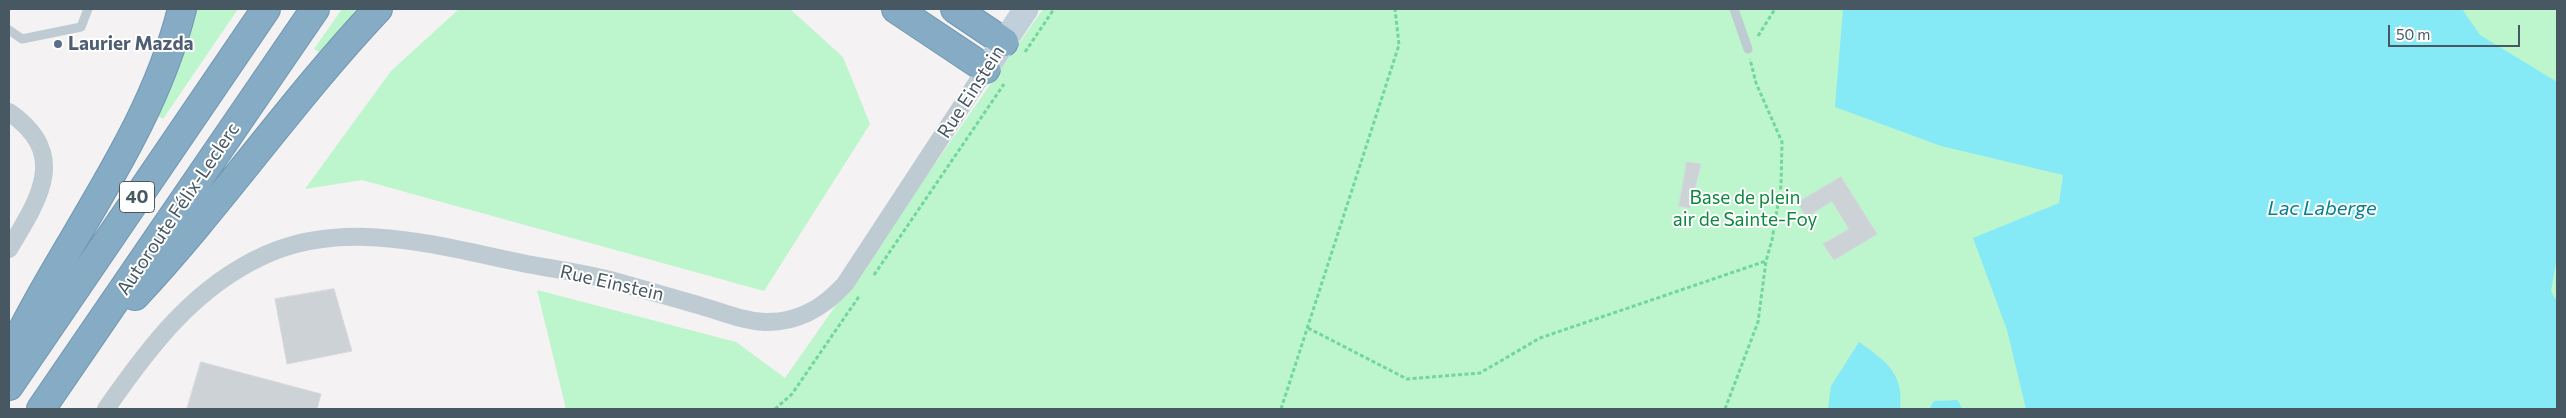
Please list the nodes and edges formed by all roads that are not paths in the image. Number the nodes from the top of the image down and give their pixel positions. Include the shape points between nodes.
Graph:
1 (88, 9) edge
2 (182, 9) edge
3 (266, 9) edge
4 (315, 9) edge
5 (378, 9) edge
6 (896, 9) edge
7 (955, 9) edge
8 (1026, 9) edge
9 (1734, 9) edge
10 (9, 30) edge
11 (1013, 49) junction
12 (1748, 49) road end
13 (997, 74) junction
14 (9, 112) edge
15 (9, 249) edge
16 (9, 356) edge
17 (76, 359) junction
18 (9, 386) edge
19 (41, 409) edge
20 (106, 409) edge

1 - 10 lane via 81,27 22,39
2 - 16 highway via 163,72 140,122
3 - 18 highway, 40
4 - 17 highway, Autoroute Félix-Leclerc / 40
5 - 17 highway via 269,134 176,252
6 - 13 highway
7 - 11 highway
8 - 11 street, Rue Einstein
9 - 12 lane
11 - 13 street, Rue Einstein
13 - 20 street, Rue Einstein via 844,284 829,301 811,312 777,321 749,320 624,283 440,246 386,238 318,240 264,255 237,269 197,298 149,349
14 - 15 street via 34,135 45,164 38,199
17 - 19 highway, Autoroute Félix-Leclerc / 40

